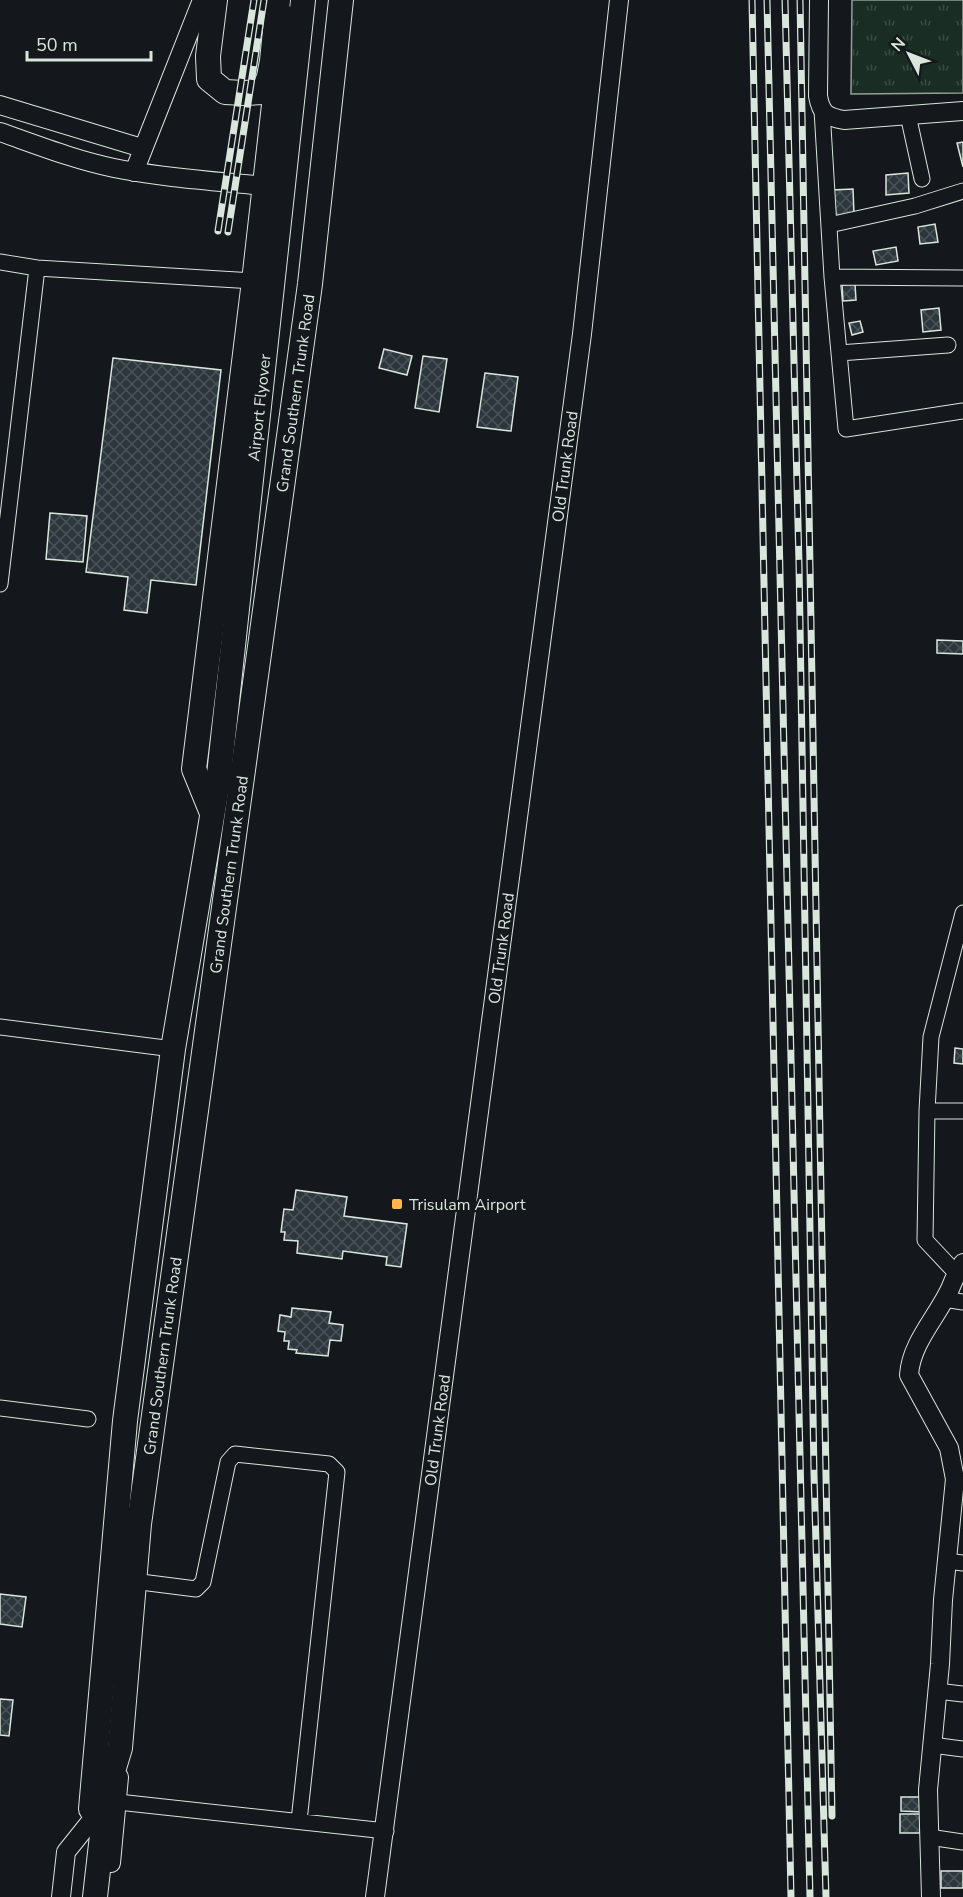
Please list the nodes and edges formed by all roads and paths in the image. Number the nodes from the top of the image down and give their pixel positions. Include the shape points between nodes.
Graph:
1 (202, 0) edge
2 (215, 0) edge
3 (278, 0) edge
4 (286, 0) edge
5 (303, 0) edge
6 (341, 0) edge
7 (619, 0) edge
8 (819, 0) edge
9 (0, 105) edge
10 (822, 110) junction
11 (963, 111) edge
12 (908, 115) junction
13 (0, 132) edge
14 (142, 148) junction
15 (134, 172) junction
16 (922, 180) dead end
17 (265, 186) junction
18 (963, 191) edge
19 (829, 225) junction
20 (0, 262) edge
21 (37, 268) junction
22 (832, 277) junction
23 (963, 278) edge
24 (254, 281) junction
25 (948, 345) dead end
26 (839, 353) junction
27 (963, 411) edge
28 (0, 584) edge
29 (213, 815) junction
30 (963, 913) edge
31 (958, 949) edge
32 (0, 1027) edge
33 (173, 1049) junction
34 (927, 1111) junction
35 (963, 1111) edge
36 (959, 1268) edge
37 (944, 1299) junction
38 (963, 1302) edge
39 (0, 1408) edge
40 (88, 1419) dead end
41 (959, 1479) edge
42 (955, 1562) edge
43 (133, 1581) junction
44 (937, 1691) junction
45 (963, 1694) edge
46 (932, 1745) junction
47 (120, 1748) junction
48 (963, 1749) edge
49 (118, 1802) junction
50 (299, 1821) junction
51 (90, 1822) junction
52 (386, 1831) junction
53 (929, 1837) junction
54 (963, 1842) edge
55 (92, 1859) junction
56 (61, 1897) edge
57 (80, 1897) edge
58 (95, 1897) edge
59 (107, 1897) edge
60 (375, 1897) edge
61 (931, 1897) edge

1 - 14 street
2 - 3 main road via 209,79 225,92 244,93 262,92 269,77
4 - 17 main road
5 - 29 main road, Airport Flyover
6 - 43 main road, Grand Southern Trunk Road via 310,284
7 - 52 street, Old Trunk Road via 580,345
8 - 10 street via 818,96
9 - 14 street
10 - 12 street via 825,115 844,120
10 - 19 street
11 - 12 street
12 - 16 street
13 - 15 street
14 - 15 street
15 - 17 street
17 - 24 main road
18 - 19 street
19 - 22 street
20 - 21 street
21 - 24 street
21 - 28 street
22 - 23 street
22 - 26 street
24 - 29 main road via 194,769
25 - 26 street
26 - 27 street via 846,429
29 - 33 main road, Grand Southern Trunk Road
30 - 31 street
31 - 34 street via 931,1037
32 - 33 street
33 - 51 main road, Grand Southern Trunk Road via 125,1421
34 - 35 street
34 - 36 street via 925,1240
36 - 37 street
37 - 38 street
37 - 41 street via 910,1361 909,1375 949,1448
39 - 40 street
41 - 42 street
42 - 44 street
43 - 47 main road, Grand Southern Trunk Road
43 - 50 street via 200,1587 228,1462 235,1454 334,1467 337,1472
44 - 45 street
44 - 46 street
46 - 48 street
46 - 53 street
47 - 49 street
47 - 55 main road, Grand Southern Trunk Road
49 - 50 street
49 - 59 street
50 - 52 street
51 - 55 main road, Grand Southern Trunk Road
51 - 56 street via 66,1852
52 - 60 street, Old Trunk Road
53 - 54 street
53 - 61 street
55 - 57 main road
55 - 58 main road

